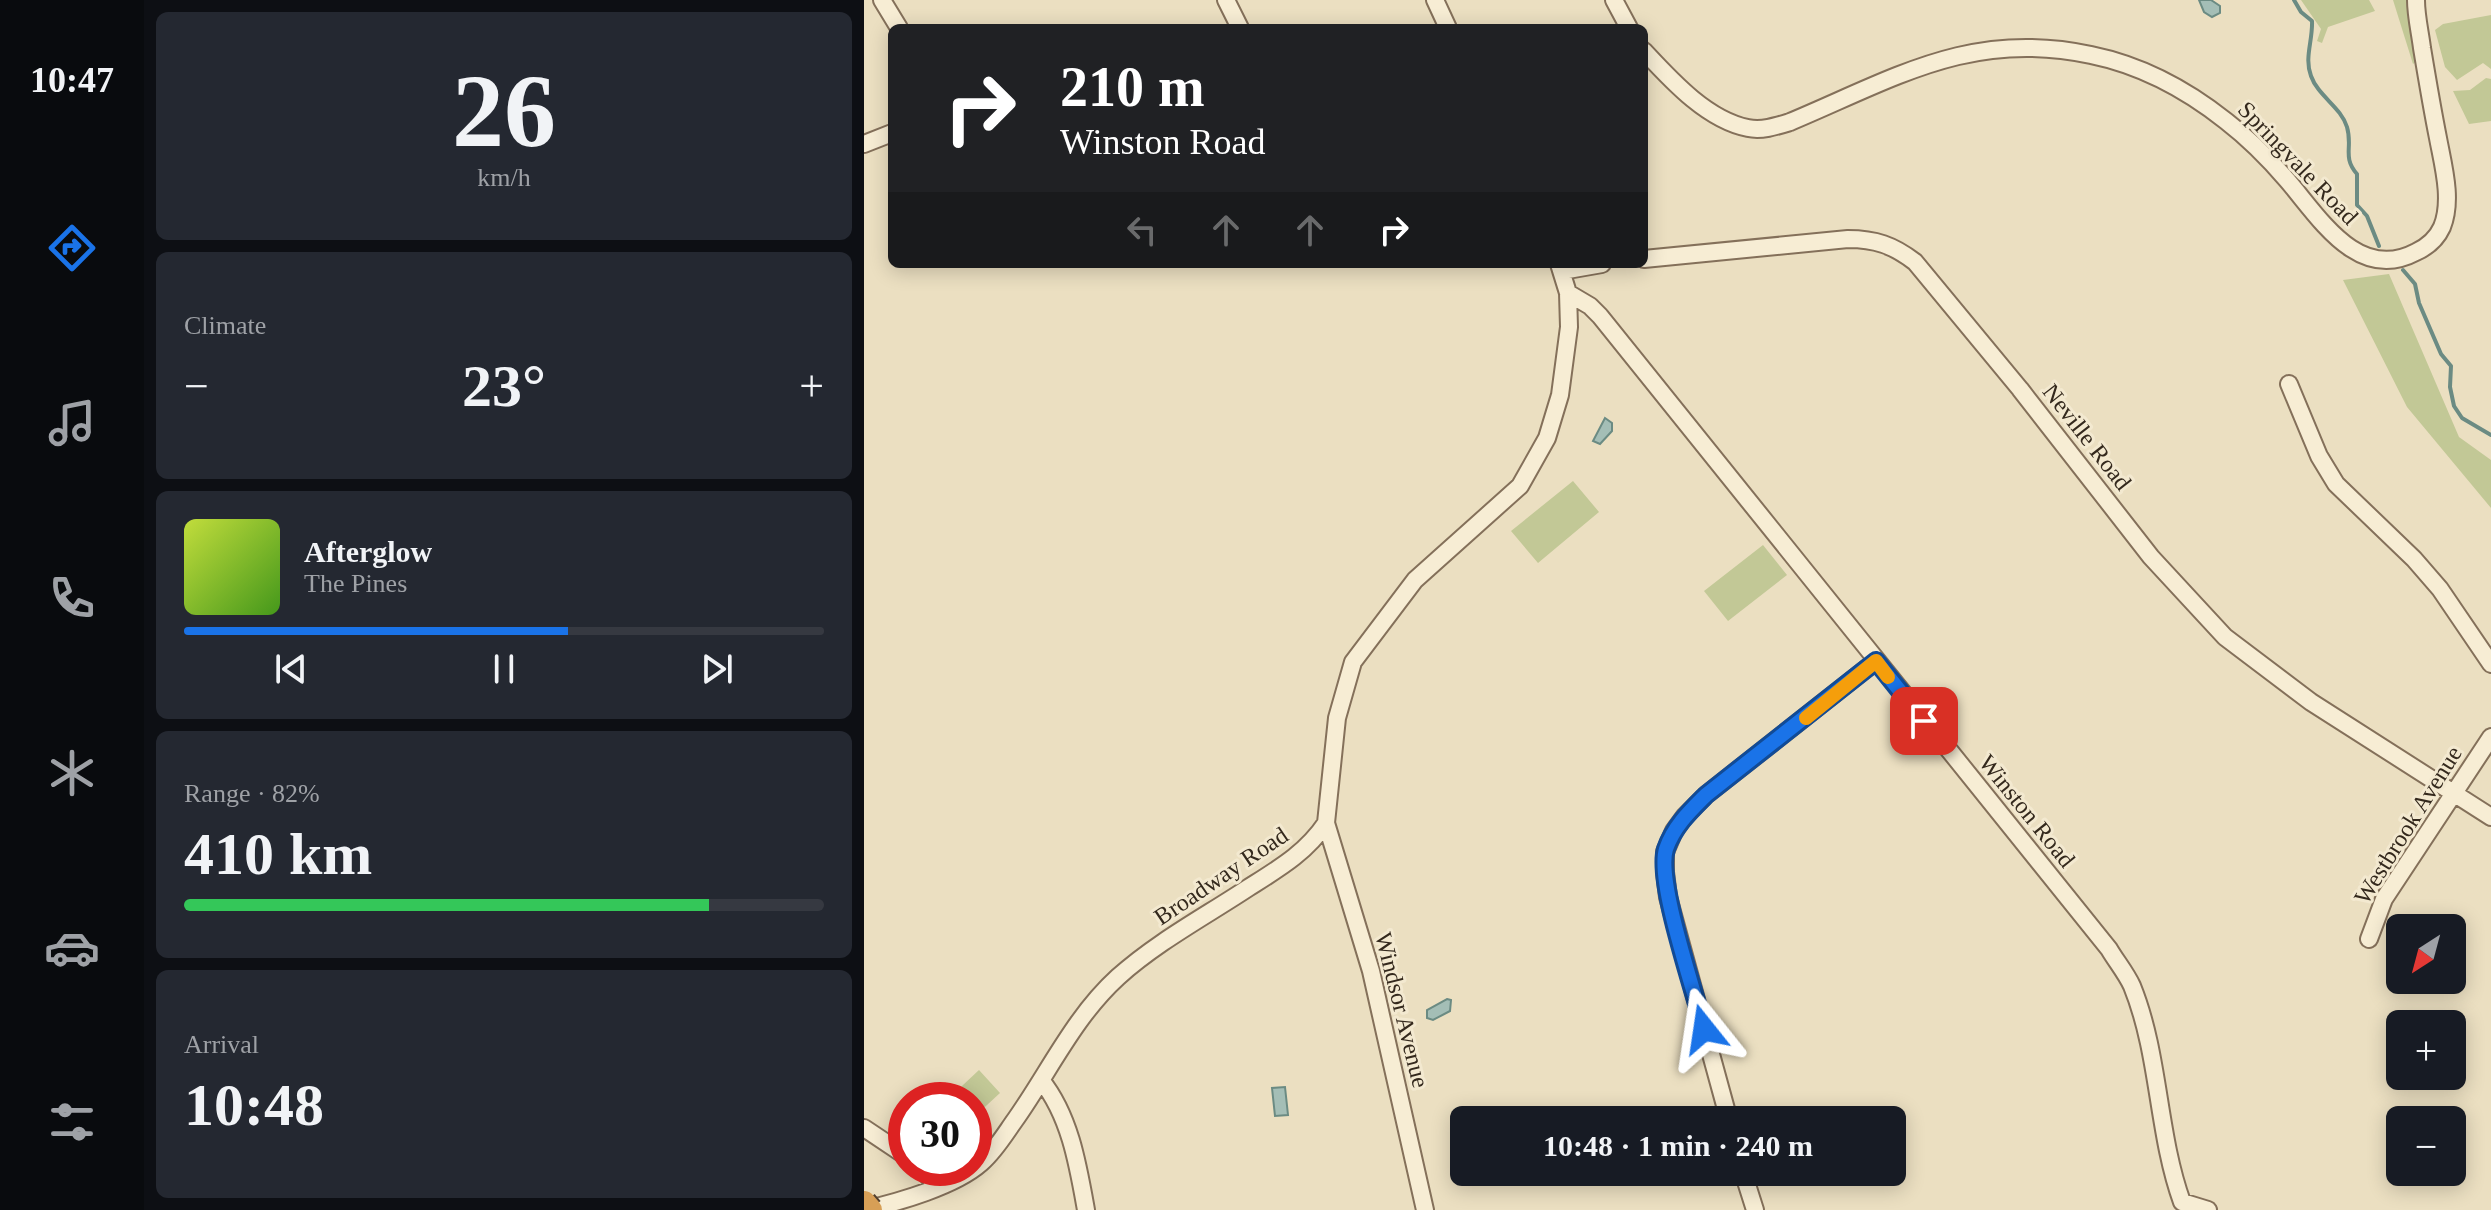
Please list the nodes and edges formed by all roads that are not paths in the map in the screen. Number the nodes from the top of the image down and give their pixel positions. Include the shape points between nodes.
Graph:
1 (882, 0) edge
2 (1226, 0) edge
3 (1435, 0) edge
4 (1614, 0) edge
5 (2416, 0) edge
6 (897, 24) edge
7 (1238, 24) edge
8 (1446, 24) edge
9 (1627, 24) edge
10 (1648, 55) edge
11 (888, 135) edge
12 (864, 144) edge
13 (1648, 259) edge
14 (1561, 268) edge
15 (1568, 293) junction
16 (2289, 384) dead end
17 (1876, 661) junction
18 (2491, 664) edge
19 (2491, 737) edge
20 (2455, 794) junction
21 (2491, 817) edge
22 (1326, 823) junction
23 (2369, 939) dead end
24 (1041, 1080) junction
25 (1725, 1106) edge
26 (864, 1128) edge
27 (888, 1144) edge
28 (992, 1150) edge
29 (937, 1186) edge
30 (1747, 1186) edge
31 (864, 1203) edge
32 (2180, 1206) edge
33 (867, 1210) edge
34 (1086, 1210) edge
35 (1425, 1210) edge
36 (1755, 1210) edge
37 (2208, 1210) edge

1 - 6 street
2 - 7 street
3 - 8 street
4 - 9 street
5 - 10 street, Springvale Road via 2446,209 2441,230 2426,247 2397,259 2369,257 2342,243 2226,120 2149,73 2093,55 2014,46 1958,55 1904,72 1790,122 1749,128 1702,105
11 - 12 street
13 - 20 street, Neville Road via 1848,239 1869,239 1899,250 1915,262 2010,377 2151,557 2225,637 2311,702
14 - 15 street
15 - 17 street, Winston Road via 1600,316
15 - 22 street via 1560,395 1537,459 1520,486 1415,580 1353,662 1337,718
16 - 18 street via 2336,484 2440,589
17 - 25 street via 1706,795 1685,816 1665,852 1668,897
17 - 32 street, Winston Road via 2109,949 2131,985 2155,1074
19 - 20 street, Westbrook Avenue
20 - 21 street
20 - 23 street, Westbrook Avenue via 2384,899
22 - 24 street, Broadway Road via 1288,862 1117,978 1091,1005
22 - 35 street, Windsor Avenue via 1371,971
24 - 28 street, Broadway Road
24 - 34 street via 1063,1115
26 - 27 street
29 - 33 street, Broadway Road
30 - 36 street
31 - 33 highway, bridge
32 - 37 street, Winston Road

